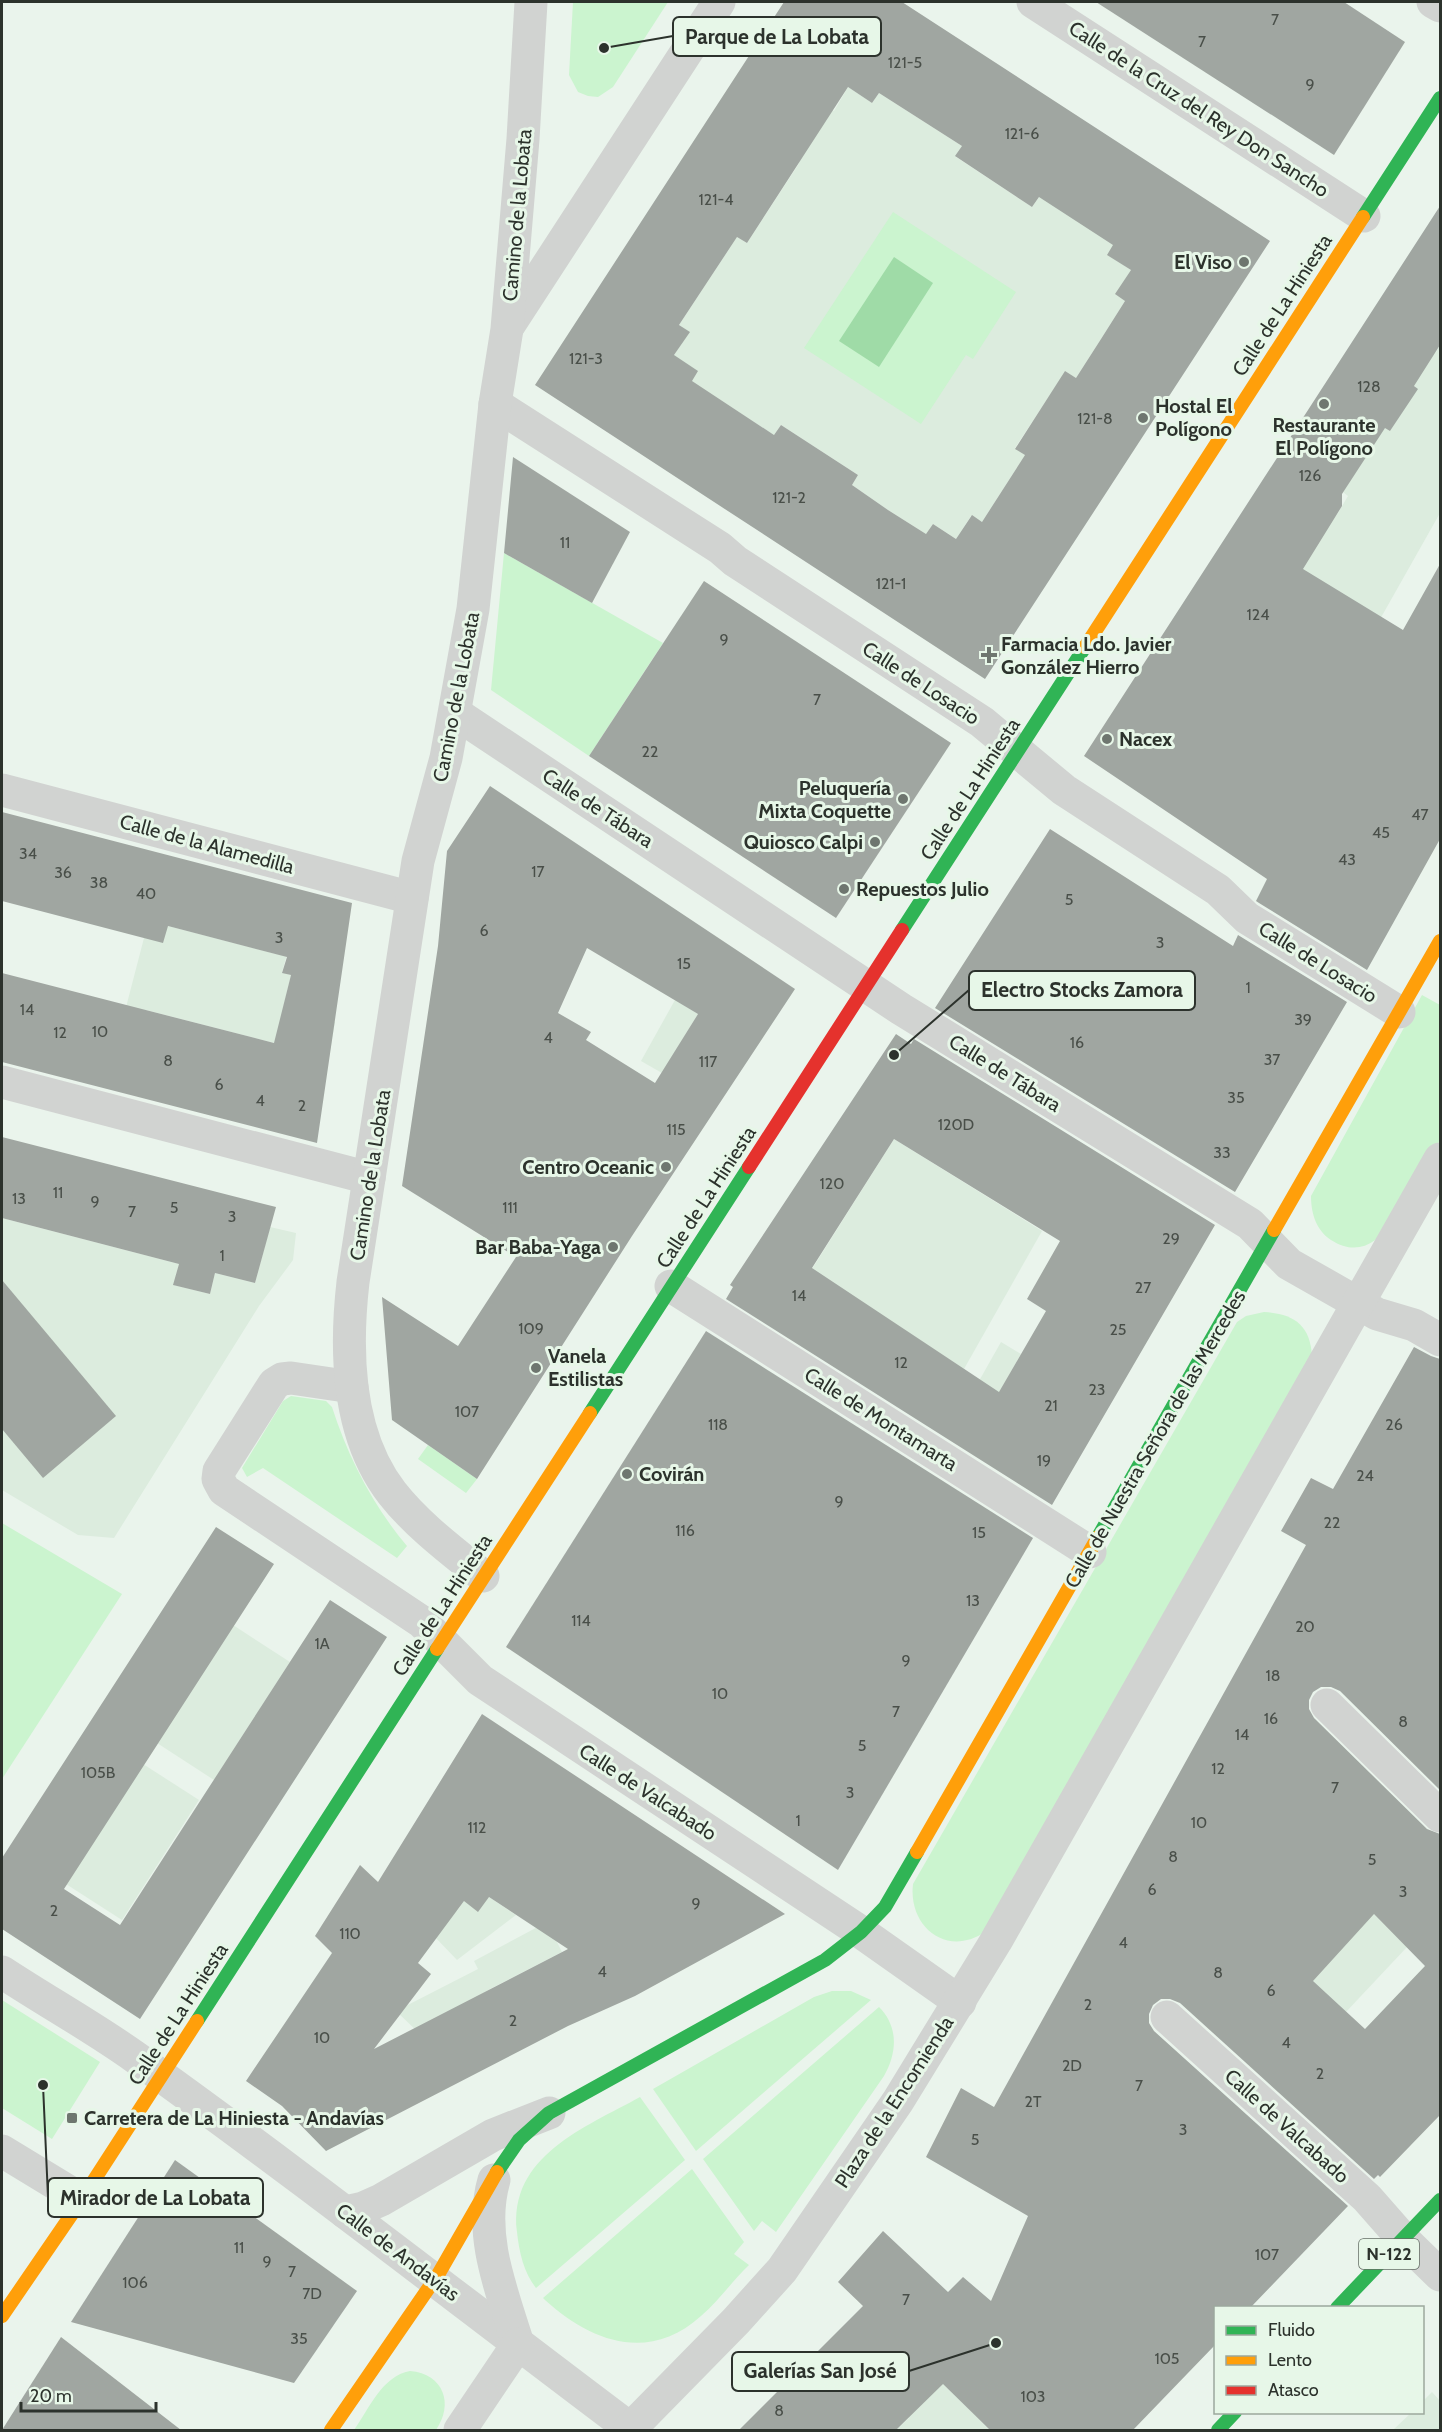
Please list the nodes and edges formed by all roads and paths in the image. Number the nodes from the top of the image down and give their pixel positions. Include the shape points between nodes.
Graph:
1 (531, 2) edge
2 (719, 2) edge
3 (1033, 2) edge
4 (1433, 2) edge
5 (1440, 6) edge
6 (1440, 98) edge
7 (1364, 216) junction
8 (507, 329) junction
9 (495, 404) junction
10 (455, 713) junction
11 (1017, 751) junction
12 (2, 790) edge
13 (412, 898) junction
14 (1440, 941) edge
15 (866, 985) junction
16 (1400, 1012) junction
17 (2, 1082) edge
18 (1440, 1159) edge
19 (369, 1178) junction
20 (1267, 1243) junction
21 (671, 1286) junction
22 (1358, 1304) junction
23 (1440, 1340) edge
24 (352, 1387) junction
25 (1090, 1552) junction
26 (483, 1576) junction
27 (441, 1642) junction
28 (1327, 1705) dead end
29 (1440, 1816) edge
30 (861, 1932) junction
31 (2, 1972) edge
32 (960, 2002) junction
33 (1167, 2017) dead end
34 (161, 2076) junction
35 (549, 2113) junction
36 (2, 2151) edge
37 (494, 2180) junction
38 (81, 2199) junction
39 (1440, 2200) edge
40 (345, 2212) junction
41 (1403, 2239) junction
42 (1440, 2275) edge
43 (435, 2279) junction
44 (1338, 2306) edge
45 (2, 2316) edge
46 (518, 2344) junction
47 (1233, 2414) edge
48 (631, 2429) edge
49 (331, 2430) edge
50 (460, 2430) edge
51 (1218, 2430) edge

1 - 8 street, Camino de la Lobata
2 - 8 street
3 - 7 street, Calle de la Cruz del Rey Don Sancho
4 - 5 street
6 - 7 main road, Calle de La Hiniesta
7 - 11 main road, Calle de La Hiniesta
8 - 9 street, Camino de la Lobata
9 - 10 street, Camino de la Lobata via 473,609
9 - 11 street, Calle de Losacio via 982,722
10 - 13 street, Camino de la Lobata
10 - 15 street, Calle de Tábara
11 - 15 main road, Calle de La Hiniesta
11 - 16 street, Calle de Losacio via 1064,790 1218,890 1246,918
12 - 13 street, Calle de la Alamedilla
13 - 19 street, Camino de la Lobata
14 - 16 main road, Calle de Nuestra Señora de las Mercedes
15 - 20 street, Calle de Tábara via 1250,1224
15 - 21 main road, Calle de La Hiniesta
16 - 20 main road, Calle de Nuestra Señora de las Mercedes
17 - 19 street
18 - 22 street
19 - 24 street, Camino de la Lobata via 351,1303
20 - 22 street, Calle de Tábara via 1289,1264
20 - 25 main road, Calle de Nuestra Señora de las Mercedes
21 - 25 street, Calle de Montamarta
21 - 26 main road, Calle de La Hiniesta
22 - 23 street, Calle de Tábara via 1384,1317 1414,1325
22 - 32 street
24 - 26 street, Camino de la Lobata via 368,1447 390,1491 416,1519
24 - 27 street via 286,1378 277,1382 228,1456 218,1479 233,1498 422,1622
25 - 30 main road, Calle de Nuestra Señora de las Mercedes via 895,1892
26 - 27 main road, Calle de La Hiniesta
27 - 30 street, Calle de Valcabado via 480,1680
27 - 34 main road, Calle de La Hiniesta
28 - 29 street
30 - 32 street, Plaza de la Encomienda
30 - 35 main road via 800,1975
31 - 34 street, Calle de Andavías
32 - 48 street, Plaza de la Encomienda via 777,2276
33 - 41 street, Calle de Valcabado via 1367,2198
34 - 38 main road, Calle de La Hiniesta
34 - 40 street, Calle de Andavías
35 - 37 main road via 522,2137
35 - 40 street via 504,2129 381,2200
36 - 38 street
37 - 43 main road
37 - 46 street via 489,2200 489,2235
38 - 45 main road, Calle de La Hiniesta
39 - 41 main road, N-122
40 - 43 street, Calle de Andavías
41 - 42 street, Calle de Valcabado
41 - 44 main road, N-122
43 - 46 street, Calle de Andavías
43 - 49 main road
46 - 48 street, Calle de Andavías
46 - 50 street
47 - 51 main road

